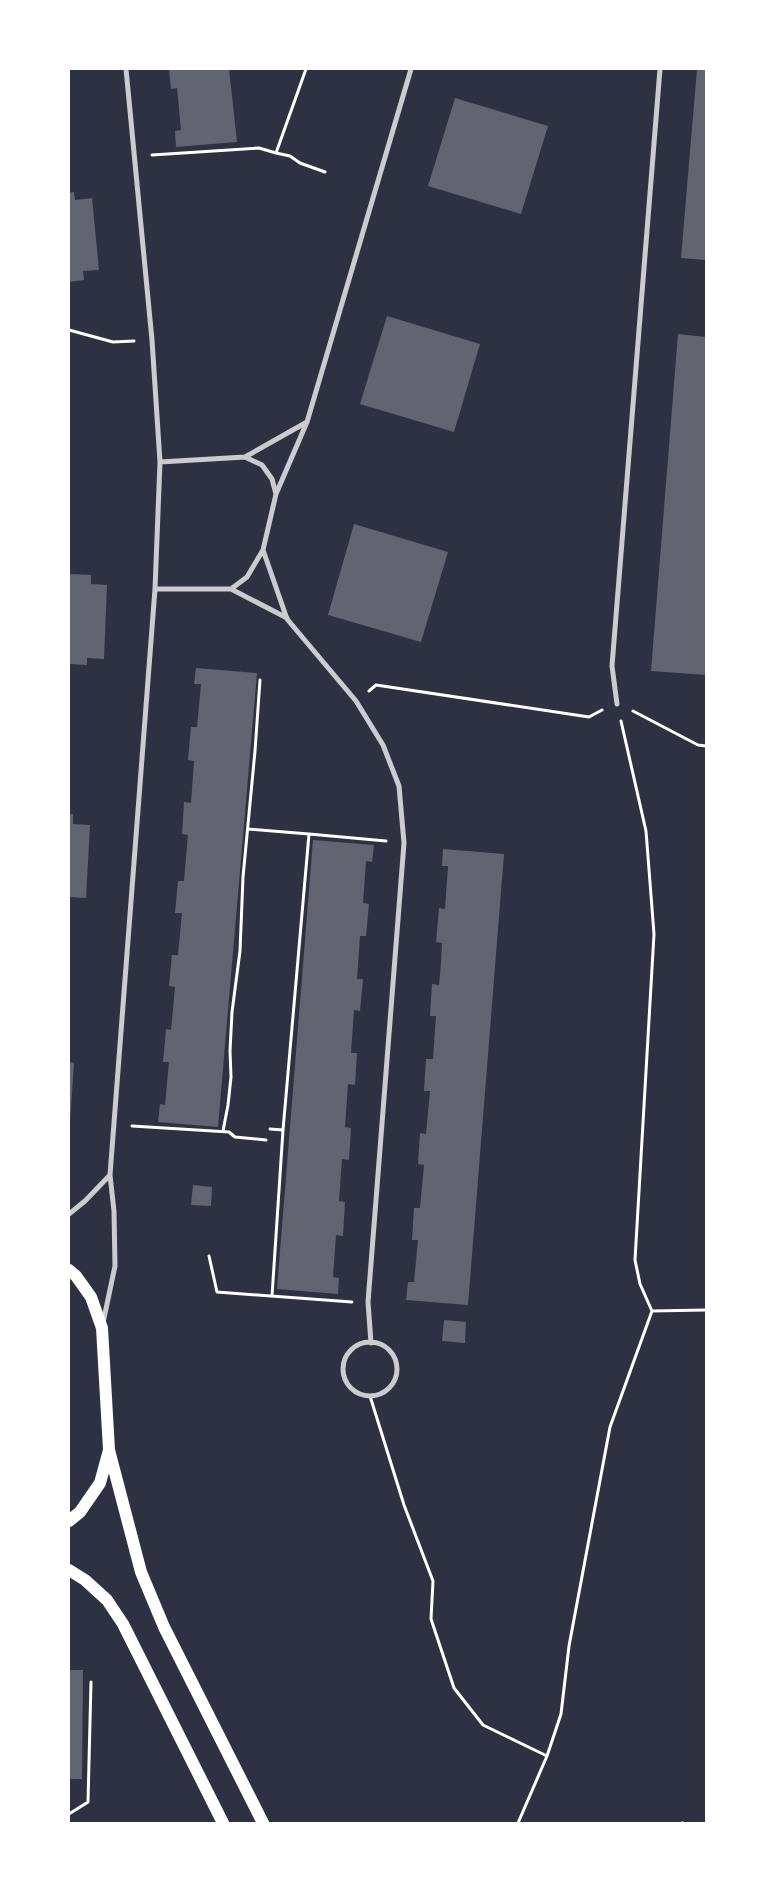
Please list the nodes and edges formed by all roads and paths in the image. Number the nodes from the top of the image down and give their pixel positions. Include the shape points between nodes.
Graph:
1 (126, 69) edge
2 (306, 69) edge
3 (410, 69) edge
4 (660, 69) edge
5 (276, 153) junction
6 (135, 156) junction
7 (325, 172) dead end
8 (69, 330) edge
9 (152, 340) junction
10 (307, 422) junction
11 (245, 457) junction
12 (160, 462) junction
13 (276, 494) junction
14 (262, 550) junction
15 (155, 589) junction
16 (230, 589) junction
17 (287, 619) junction
18 (260, 680) dead end
19 (376, 685) dead end
20 (617, 704) joint
21 (589, 717) dead end
22 (655, 723) dead end
23 (706, 746) edge
24 (248, 829) junction
25 (309, 834) junction
26 (404, 843) junction
27 (114, 1125) junction
28 (270, 1129) dead end
29 (283, 1130) junction
30 (223, 1131) junction
31 (266, 1140) dead end
32 (110, 1175) junction
33 (69, 1214) edge
34 (209, 1256) dead end
35 (69, 1270) edge
36 (272, 1296) junction
37 (368, 1302) junction
38 (706, 1310) edge
39 (652, 1311) junction
40 (102, 1328) junction
41 (371, 1343) junction
42 (370, 1396) junction
43 (109, 1450) junction
44 (69, 1521) edge
45 (69, 1570) edge
46 (91, 1682) dead end
47 (547, 1756) junction
48 (69, 1814) edge
49 (223, 1823) edge
50 (263, 1823) edge
51 (518, 1823) edge

1 - 6 street
2 - 5 path
3 - 10 street
4 - 20 street via 612,666
5 - 6 path via 259,148
5 - 7 path
6 - 9 street
8 - 9 path via 113,342
9 - 12 street
10 - 11 street
10 - 13 street
11 - 12 street
11 - 13 street via 262,465 272,479
12 - 15 street
13 - 14 street
14 - 16 street via 248,577
14 - 17 street
15 - 16 street
15 - 27 street
16 - 17 street
17 - 26 street via 356,701 383,745 400,786
18 - 24 path
19 - 21 path
20 - 39 path via 646,831 654,934 635,1260 640,1284
22 - 23 path
24 - 25 path
24 - 30 path via 240,951 232,1012 231,1077
25 - 26 path
25 - 29 path
26 - 37 street
27 - 30 path
27 - 32 street
28 - 29 path
29 - 36 path
30 - 31 path via 235,1138
32 - 33 street
32 - 40 street via 115,1266
34 - 36 path via 217,1292
35 - 40 main road via 90,1297
36 - 37 path
37 - 41 street
38 - 39 path
39 - 47 path via 610,1426 569,1646 561,1714
40 - 43 main road
41 - 42 street via 380,1345 394,1357 397,1374 387,1390
41 - 42 street via 355,1347 349,1353 344,1369 348,1384 362,1395
42 - 47 path via 404,1505 433,1581 431,1619 454,1688 483,1726
43 - 44 main road via 100,1484 80,1512
43 - 50 main road via 148,1590
45 - 49 main road via 107,1600 122,1624
46 - 48 path via 88,1802
47 - 51 path

